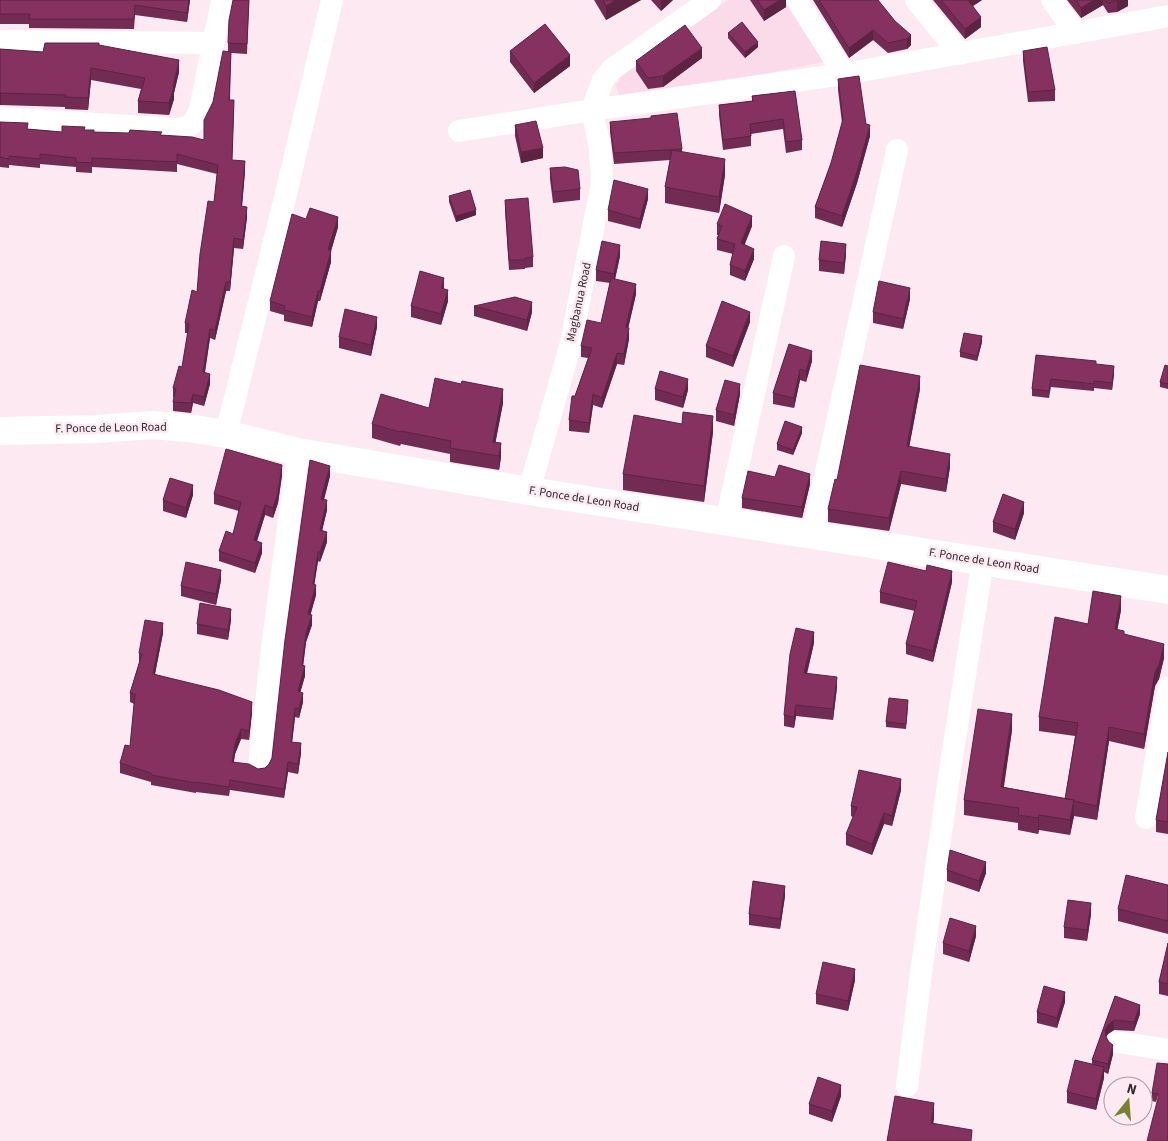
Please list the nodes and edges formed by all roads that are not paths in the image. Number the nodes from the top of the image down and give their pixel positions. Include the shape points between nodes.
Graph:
1 (222, 0) edge
2 (332, 0) edge
3 (710, 0) edge
4 (796, 0) edge
5 (916, 0) edge
6 (1052, 0) edge
7 (1161, 0) edge
8 (1168, 12) edge
9 (1168, 16) edge
10 (1076, 33) junction
11 (0, 40) edge
12 (213, 44) junction
13 (960, 54) junction
14 (844, 74) junction
15 (592, 110) junction
16 (0, 118) edge
17 (459, 131) dead end
18 (897, 150) dead end
19 (784, 256) dead end
20 (0, 431) edge
21 (226, 434) junction
22 (298, 452) junction
23 (529, 490) junction
24 (726, 522) junction
25 (812, 535) junction
26 (983, 560) junction
27 (1168, 590) edge
28 (1168, 688) edge
29 (259, 766) dead end
30 (1146, 818) dead end
31 (1118, 1042) dead end
32 (1168, 1050) edge
33 (908, 1086) dead end

1 - 12 street
2 - 21 street
3 - 15 street via 611,70 603,80
4 - 14 street
5 - 13 street
6 - 10 street
7 - 8 street
9 - 10 street
10 - 13 street
11 - 12 street
12 - 16 street via 200,109 188,128
13 - 14 street
14 - 15 street
15 - 17 street
15 - 23 street, Magbanua Road via 600,148 602,182 570,343
18 - 25 street
19 - 24 street
20 - 21 street, F. Ponce de Leon Road via 152,425
21 - 22 street, F. Ponce de Leon Road
22 - 23 street, F. Ponce de Leon Road
22 - 29 street
23 - 24 street, F. Ponce de Leon Road
24 - 25 street, F. Ponce de Leon Road
25 - 26 street, F. Ponce de Leon Road
26 - 27 street, F. Ponce de Leon Road
26 - 33 street via 947,787
28 - 30 street
31 - 32 street

